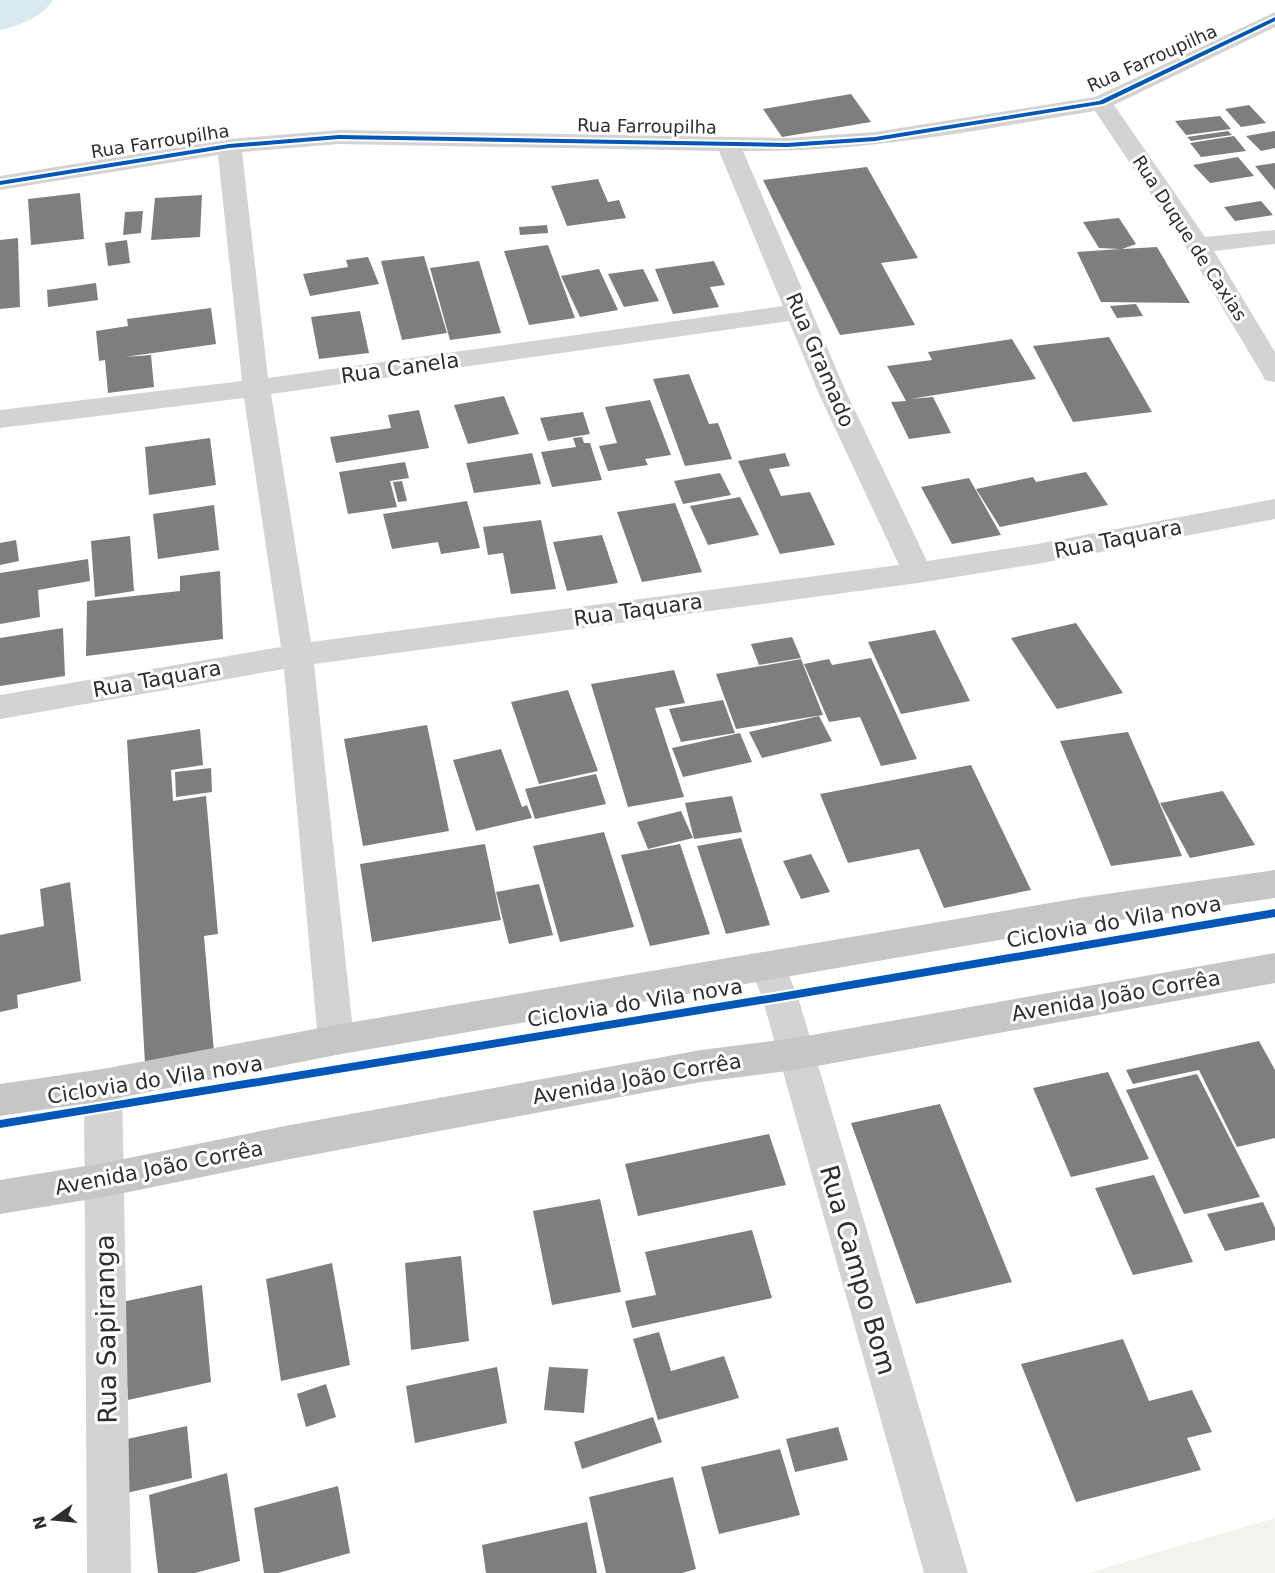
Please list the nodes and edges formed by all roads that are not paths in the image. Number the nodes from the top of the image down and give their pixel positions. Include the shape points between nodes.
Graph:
1 (1275, 19) edge
2 (1101, 103) junction
3 (728, 144) junction
4 (229, 146) junction
5 (0, 183) edge
6 (1275, 237) edge
7 (1198, 245) junction
8 (799, 312) junction
9 (1275, 374) edge
10 (256, 388) junction
11 (0, 419) edge
12 (1275, 509) edge
13 (918, 573) junction
14 (298, 655) junction
15 (0, 707) edge
16 (1275, 884) edge
17 (768, 967) junction
18 (1275, 968) edge
19 (336, 1040) junction
20 (795, 1054) junction
21 (103, 1085) junction
22 (0, 1100) edge
23 (104, 1180) junction
24 (0, 1197) edge
25 (109, 1573) edge
26 (946, 1573) edge

1 - 2 street, Rua Farroupilha
2 - 3 street, Rua Farroupilha via 875,139
2 - 7 street, Rua Duque de Caxias
3 - 4 street, Rua Farroupilha via 339,137
3 - 8 street, Rua Gramado
4 - 5 street, Rua Farroupilha
4 - 10 street
6 - 7 street
7 - 9 street, Rua Duque de Caxias
8 - 10 street, Rua Canela
8 - 13 street, Rua Gramado via 833,394
10 - 11 street, Rua Canela
10 - 14 street
12 - 13 street, Rua Taquara
13 - 14 street, Rua Taquara
14 - 15 street, Rua Taquara
14 - 19 street
16 - 17 main road via 1085,911
17 - 19 main road
17 - 20 street, Rua Campo Bom
18 - 20 main road, Avenida João Corrêa
19 - 21 main road
20 - 23 main road, Avenida João Corrêa via 678,1070
20 - 26 street, Rua Campo Bom
21 - 22 main road
21 - 23 street, Rua Sapiranga
23 - 24 main road, Avenida João Corrêa
23 - 25 street, Rua Sapiranga

